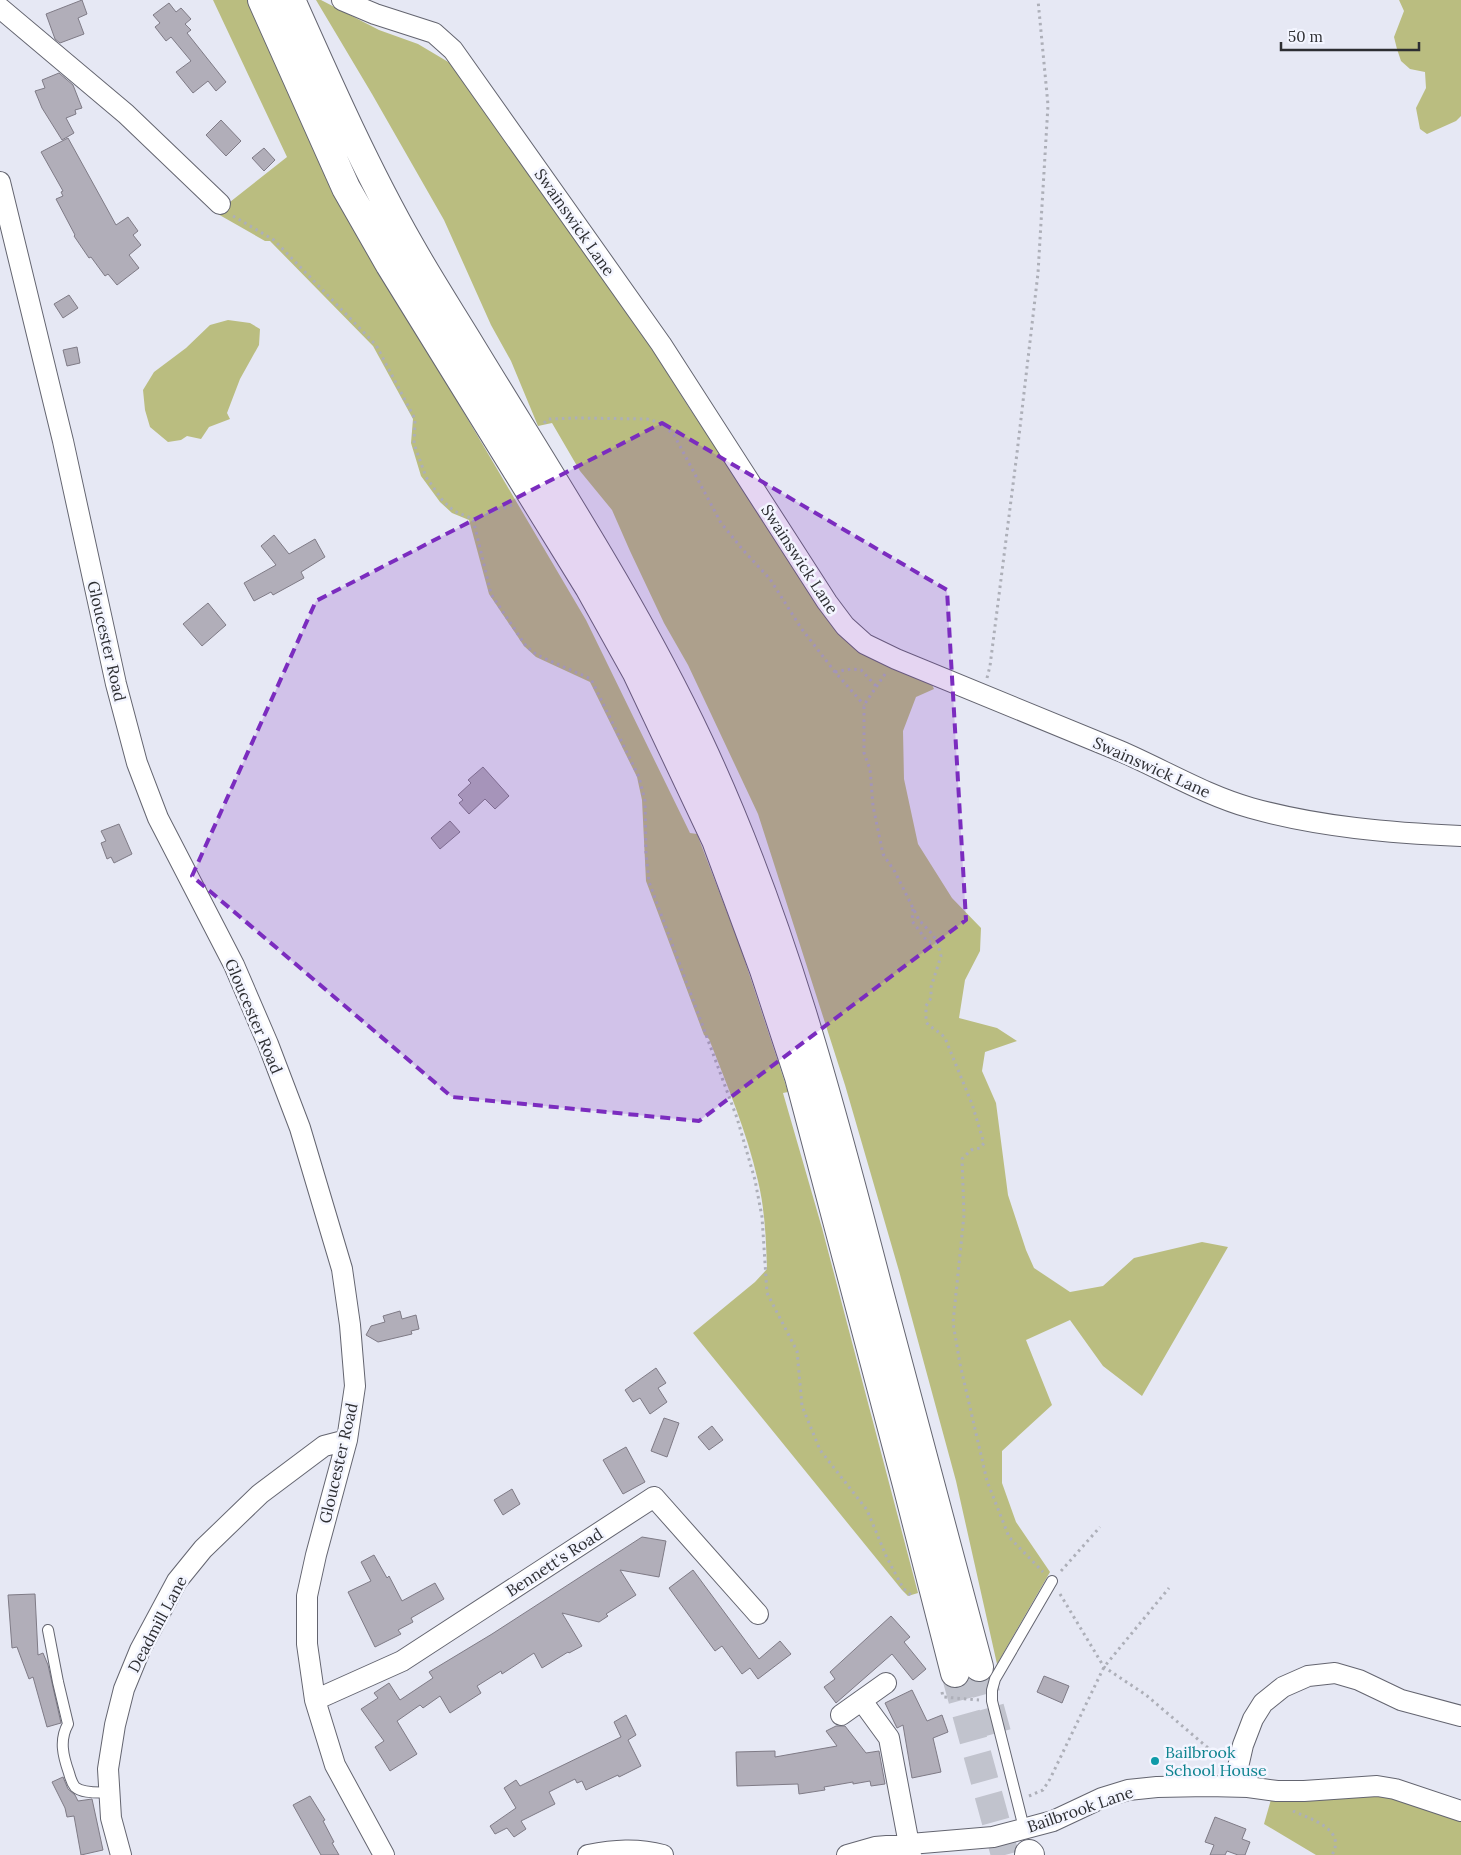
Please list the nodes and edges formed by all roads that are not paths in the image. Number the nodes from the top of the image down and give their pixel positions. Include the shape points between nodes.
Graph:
1 (262, 0) edge
2 (291, 0) edge
3 (342, 0) edge
4 (0, 8) edge
5 (0, 182) edge
6 (220, 204) road end
7 (1461, 836) edge
8 (347, 1440) junction
9 (1052, 1581) road end
10 (758, 1614) dead end
11 (48, 1630) dead end
12 (886, 1683) dead end
13 (315, 1700) junction
14 (862, 1701) junction
15 (842, 1715) dead end
16 (1461, 1716) edge
17 (1244, 1781) junction
18 (110, 1793) junction
19 (1461, 1811) edge
20 (1028, 1846) edge
21 (911, 1849) edge
22 (121, 1855) edge
23 (384, 1855) edge
24 (588, 1855) edge
25 (663, 1855) edge
26 (846, 1855) edge

1 - 2 highway via 346,188 589,587 636,673 716,840 800,1077 958,1676 928,1480 836,1124 773,923 739,834 659,660 410,246 336,103
3 - 7 street, Swainswick Lane via 434,33 453,50 661,344 828,602 865,644 896,660 1122,752 1215,796 1251,808 1322,824
4 - 6 street via 126,114
5 - 8 street, Gloucester Road via 137,763 158,818 234,965 268,1044 300,1128 342,1269 355,1386
8 - 13 street, Gloucester Road via 307,1596 307,1644
8 - 18 street, Deadmill Lane via 324,1446 260,1494 202,1549 177,1581 140,1650 124,1689 108,1769
9 - 20 lane via 995,1679 992,1690
10 - 13 street, Bennett's Road via 654,1497 402,1661
11 - 18 lane via 68,1724 62,1752 70,1777 76,1787 84,1791
12 - 14 street
13 - 23 street, Gloucester Road via 335,1765
14 - 15 street
14 - 21 street via 889,1738
16 - 17 street via 1401,1700 1359,1680 1335,1673 1308,1676 1283,1686 1263,1703 1253,1719 1238,1767
17 - 19 street, Bailbrook Lane via 1277,1791 1377,1786
17 - 20 street, Bailbrook Lane via 1128,1790 1102,1798 1053,1821
18 - 22 street, Deadmill Lane via 111,1818
20 - 21 street, Bailbrook Lane via 978,1839
21 - 26 street, Bailbrook Lane via 875,1847
24 - 25 street via 639,1849

